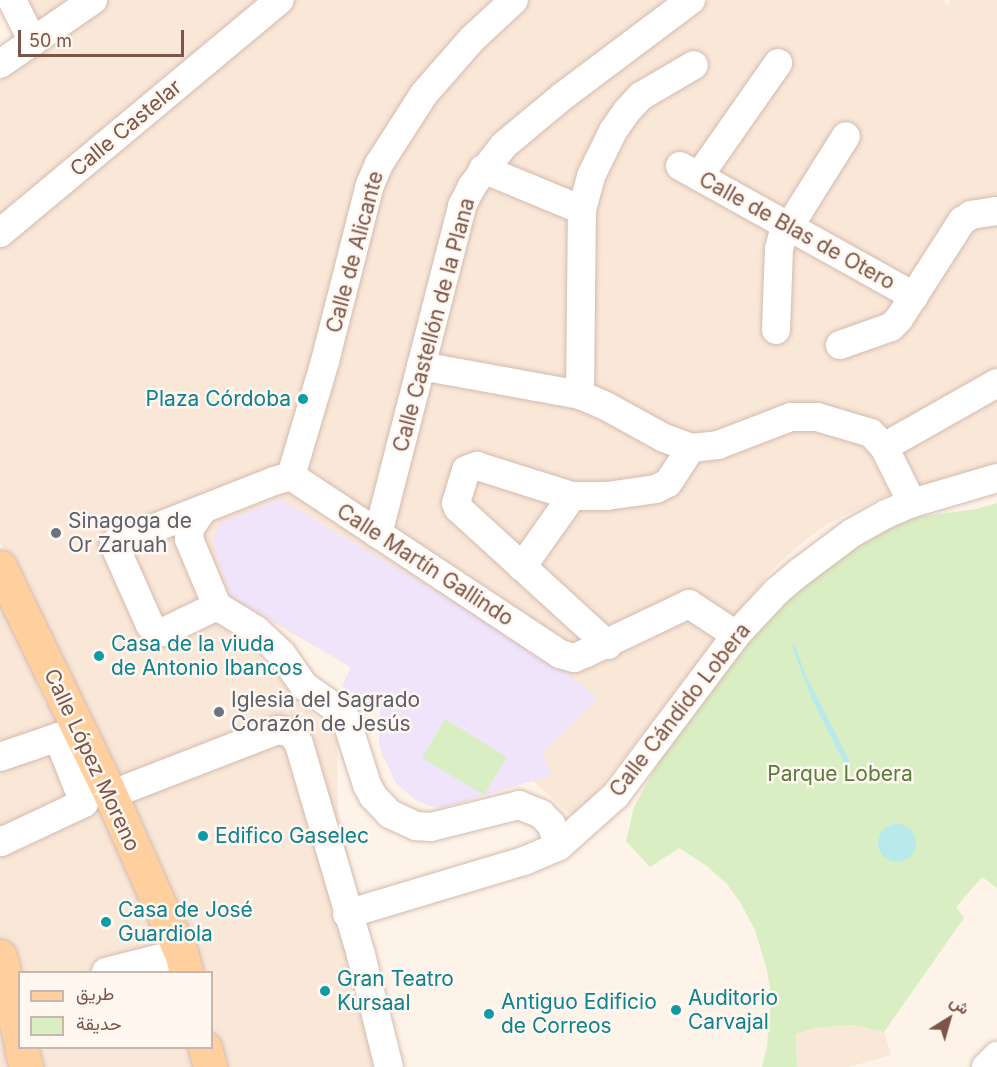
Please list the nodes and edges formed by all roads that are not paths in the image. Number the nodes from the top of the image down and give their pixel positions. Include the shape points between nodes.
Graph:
1 (12, 0) edge
2 (93, 0) edge
3 (280, 0) edge
4 (514, 0) edge
5 (691, 0) edge
6 (33, 42) junction
7 (778, 63) dead end
8 (0, 64) edge
9 (694, 65) dead end
10 (846, 136) dead end
11 (483, 169) junction
12 (582, 210) junction
13 (997, 211) edge
14 (788, 226) junction
15 (0, 233) edge
16 (914, 296) junction
17 (776, 330) dead end
18 (840, 345) dead end
19 (421, 366) junction
20 (997, 384) edge
21 (580, 395) junction
22 (874, 439) junction
23 (691, 448) junction
24 (291, 477) junction
25 (997, 478) edge
26 (572, 496) junction
27 (912, 503) junction
28 (202, 511) junction
29 (378, 534) junction
30 (0, 567) edge
31 (522, 567) junction
32 (217, 606) junction
33 (736, 635) junction
34 (608, 645) junction
35 (0, 757) edge
36 (110, 795) junction
37 (0, 840) edge
38 (559, 846) junction
39 (347, 914) junction
40 (0, 956) edge
41 (184, 963) edge
42 (115, 971) edge
43 (14, 995) edge
44 (18, 1024) edge
45 (22, 1049) edge
46 (206, 1049) edge
47 (997, 1056) edge
48 (26, 1067) edge
49 (210, 1067) edge
50 (389, 1067) edge
51 (987, 1067) edge

1 - 6 street
2 - 6 street
3 - 15 street, Calle Castelar
4 - 24 street, Calle de Alicante via 472,39 424,94 379,164
5 - 11 street, Calle Castellón de la Plana via 563,96 504,145
6 - 8 street
7 - 14 street, Calle de Blas de Otero via 689,171
9 - 12 street via 641,96 627,111 591,176
10 - 14 street
11 - 12 street
11 - 19 street, Calle Castellón de la Plana via 462,206
12 - 21 street
13 - 16 street via 971,215 962,221
14 - 16 street, Calle de Blas de Otero
14 - 17 street via 779,249
16 - 18 street via 891,327
19 - 21 street
19 - 29 street, Calle Castellón de la Plana
20 - 22 street
21 - 23 street
22 - 23 street via 803,416 718,445
22 - 27 street
23 - 26 street via 668,483 656,489
24 - 28 street
24 - 29 street, Calle Martín Gallindo
25 - 27 street, Calle Cándido Lobera
26 - 31 street
26 - 31 street via 477,466 469,467 456,503 458,508
27 - 33 street, Calle Cándido Lobera via 867,524 822,555 777,591
28 - 32 street via 190,528 189,539
28 - 32 street via 114,544 150,626 156,630 163,632
29 - 34 street, Calle Martín Gallindo via 560,654 574,658
30 - 36 main road, Calle López Moreno
31 - 34 street
32 - 38 street via 256,630 281,653 304,686 346,719 367,785 390,814 416,826 431,827 519,805 542,814 551,824
33 - 34 street via 689,604
33 - 38 street, Calle Cándido Lobera via 616,795
35 - 37 street via 58,737 84,803
36 - 39 street via 278,730 292,733 299,744
36 - 41 main road, Calle López Moreno
38 - 39 street, Calle Cándido Lobera via 524,861
39 - 50 street via 362,955
40 - 43 main road
41 - 42 street
43 - 44 main road
45 - 48 main road
46 - 49 main road
47 - 51 street

